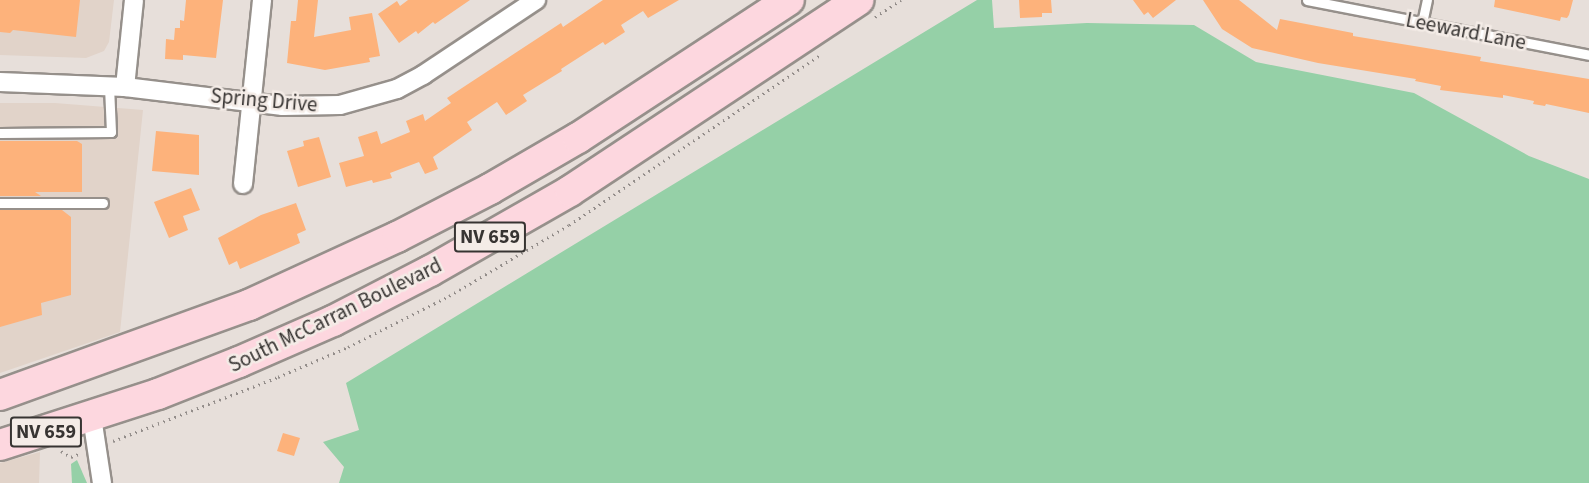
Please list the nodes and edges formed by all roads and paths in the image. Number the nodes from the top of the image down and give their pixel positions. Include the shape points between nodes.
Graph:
1 (134, 0) edge
2 (262, 0) edge
3 (789, 0) edge
4 (859, 0) edge
5 (1307, 0) edge
6 (1427, 0) edge
7 (529, 2) edge
8 (1422, 22) junction
9 (1589, 55) edge
10 (0, 82) edge
11 (117, 86) junction
12 (252, 100) junction
13 (0, 133) edge
14 (243, 184) dead end
15 (0, 202) edge
16 (103, 202) dead end
17 (0, 395) edge
18 (92, 417) junction
19 (0, 445) edge
20 (102, 483) edge

1 - 11 street
2 - 12 street
3 - 17 main road, South McCarran Boulevard / NV 659 via 579,138 397,237 249,305
4 - 18 main road, South McCarran Boulevard / NV 659 via 570,191 430,271 333,321 239,362
5 - 8 lane, Leeward Lane
6 - 8 lane
7 - 12 street, Spring Drive via 397,89 368,99 311,107
8 - 9 lane, Leeward Lane
10 - 11 street, Spring Drive
11 - 12 street, Spring Drive
11 - 13 lane via 111,132
12 - 14 street
15 - 16 lane
18 - 19 main road, South McCarran Boulevard / NV 659
18 - 20 street

